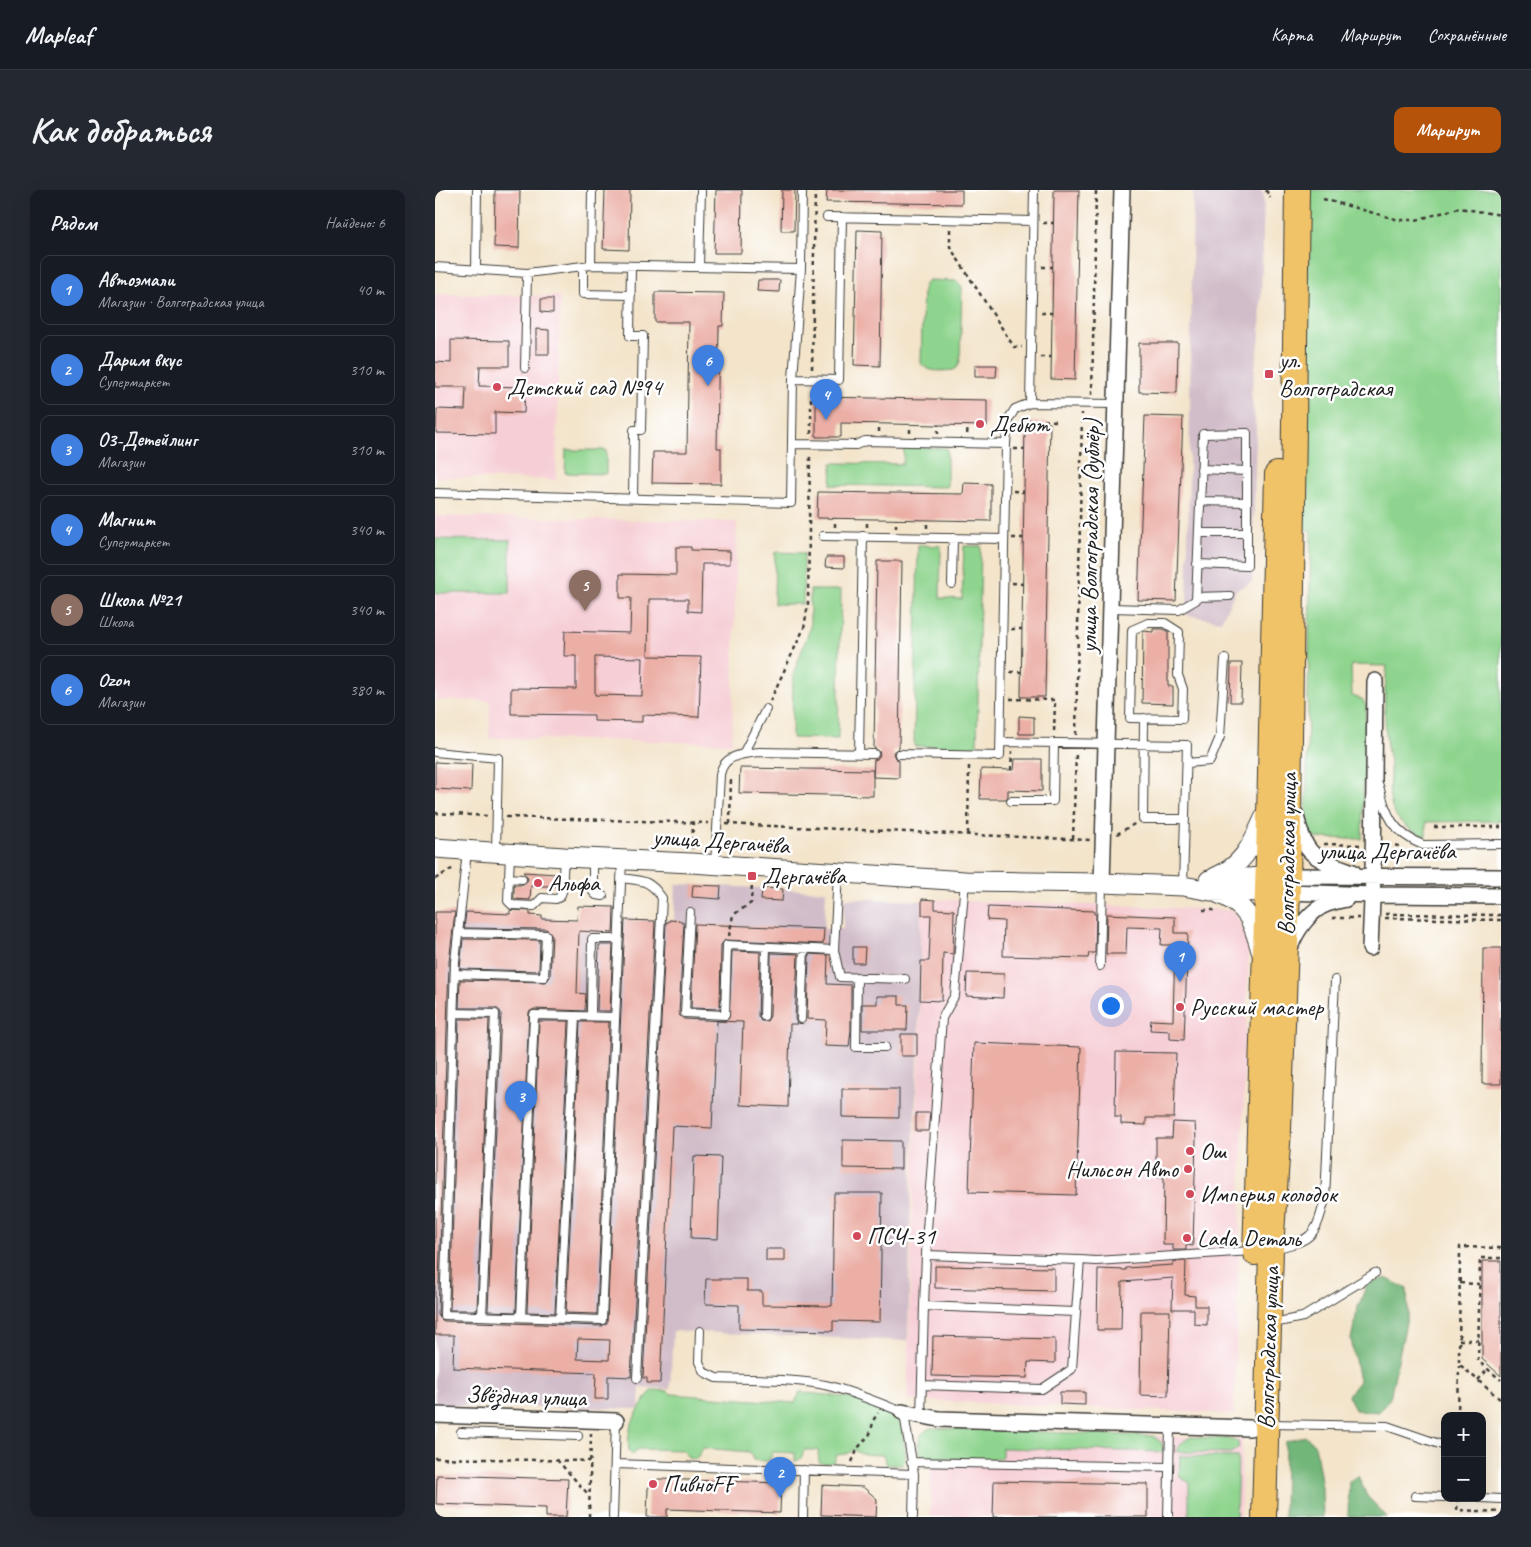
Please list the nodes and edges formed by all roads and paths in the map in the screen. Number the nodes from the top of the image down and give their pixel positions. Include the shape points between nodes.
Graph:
1 (477, 190) edge
2 (592, 190) edge
3 (701, 190) edge
4 (802, 190) edge
5 (815, 190) edge
6 (1034, 190) edge
7 (1096, 190) edge
8 (1121, 190) edge
9 (1266, 190) edge
10 (1297, 190) edge
11 (1277, 194) edge
12 (1323, 200) dead end
13 (1501, 215) edge
14 (827, 217) dead end
15 (842, 218) junction
16 (950, 220) junction
17 (1033, 221) junction
18 (587, 265) junction
19 (631, 266) junction
20 (435, 267) edge
21 (699, 267) junction
22 (476, 269) junction
23 (801, 269) junction
24 (527, 273) junction
25 (631, 295) junction
26 (1031, 347) junction
27 (525, 368) dead end
28 (793, 379) junction
29 (811, 379) junction
30 (1030, 403) junction
31 (1082, 404) junction
32 (1091, 404) junction
33 (1116, 404) junction
34 (1013, 420) dead end
35 (1060, 421) dead end
36 (811, 426) junction
37 (816, 426) dead end
38 (792, 444) junction
39 (810, 444) junction
40 (1009, 446) junction
41 (1025, 449) dead end
42 (1201, 469) junction
43 (1247, 471) junction
44 (1011, 491) dead end
45 (1024, 492) dead end
46 (435, 493) edge
47 (633, 498) junction
48 (1200, 501) junction
49 (1247, 502) junction
50 (1199, 533) junction
51 (1247, 533) junction
52 (823, 536) dead end
53 (863, 536) junction
54 (953, 538) junction
55 (1007, 538) junction
56 (1023, 538) dead end
57 (1197, 564) junction
58 (1010, 583) dead end
59 (952, 584) dead end
60 (1023, 584) dead end
61 (1196, 596) junction
62 (1230, 596) dead end
63 (1111, 608) junction
64 (1009, 629) dead end
65 (1022, 629) dead end
66 (1225, 659) dead end
67 (1008, 672) dead end
68 (1021, 672) dead end
69 (1375, 681) dead end
70 (1008, 699) dead end
71 (766, 709) joint
72 (1145, 718) junction
73 (1001, 742) junction
74 (1054, 743) junction
75 (1076, 743) junction
76 (1107, 744) junction
77 (1144, 744) junction
78 (435, 752) edge
79 (743, 754) junction
80 (859, 754) junction
81 (874, 754) dead end
82 (899, 754) dead end
83 (969, 756) junction
84 (732, 758) junction
85 (1011, 763) dead end
86 (1187, 763) junction
87 (1373, 765) junction
88 (1011, 770) dead end
89 (1289, 791) junction
90 (1011, 801) dead end
91 (1268, 809) junction
92 (435, 813) edge
93 (497, 816) junction
94 (1143, 819) junction
95 (1185, 819) junction
96 (693, 823) junction
97 (717, 823) junction
98 (730, 824) junction
99 (1434, 827) dead end
100 (1501, 827) edge
101 (968, 835) junction
102 (1073, 840) junction
103 (1104, 841) junction
104 (1501, 844) edge
105 (435, 848) edge
106 (467, 849) junction
107 (691, 851) dead end
108 (503, 852) junction
109 (564, 857) junction
110 (593, 858) junction
111 (715, 865) junction
112 (622, 869) junction
113 (838, 873) junction
114 (1367, 876) junction
115 (1501, 877) edge
116 (508, 878) junction
117 (522, 879) dead end
118 (965, 881) junction
119 (1102, 883) junction
120 (1278, 884) junction
121 (1211, 885) junction
122 (1183, 886) junction
123 (1368, 895) junction
124 (603, 896) dead end
125 (1501, 896) edge
126 (690, 912) dead end
127 (1501, 915) edge
128 (1372, 916) junction
129 (1327, 918) dead end
130 (1501, 920) edge
131 (458, 933) junction
132 (619, 939) junction
133 (766, 946) junction
134 (1370, 948) dead end
135 (804, 949) junction
136 (834, 950) junction
137 (1100, 966) dead end
138 (1274, 969) junction
139 (455, 974) junction
140 (857, 978) junction
141 (905, 979) dead end
142 (1335, 980) dead end
143 (454, 1013) junction
144 (575, 1016) junction
145 (591, 1016) junction
146 (764, 1016) dead end
147 (615, 1017) junction
148 (801, 1019) dead end
149 (885, 1047) dead end
150 (1501, 1248) edge
151 (1263, 1250) junction
152 (926, 1255) junction
153 (1501, 1258) edge
154 (1080, 1260) junction
155 (1375, 1273) dead end
156 (1459, 1284) junction
157 (1479, 1284) junction
158 (924, 1306) junction
159 (1076, 1312) junction
160 (482, 1316) junction
161 (521, 1318) junction
162 (561, 1319) junction
163 (1269, 1324) junction
164 (700, 1331) dead end
165 (1459, 1340) junction
166 (1479, 1340) junction
167 (1459, 1364) junction
168 (1488, 1369) junction
169 (637, 1378) dead end
170 (1478, 1380) junction
171 (1501, 1380) edge
172 (922, 1385) junction
173 (1501, 1400) edge
174 (895, 1409) junction
175 (1458, 1412) edge
176 (435, 1415) edge
177 (921, 1416) junction
178 (518, 1418) junction
179 (592, 1420) junction
180 (616, 1421) joint
181 (1170, 1426) junction
182 (1258, 1426) junction
183 (461, 1432) dead end
184 (518, 1434) junction
185 (578, 1436) dead end
186 (1441, 1445) edge
187 (435, 1458) edge
188 (557, 1460) junction
189 (590, 1461) junction
190 (911, 1462) junction
191 (615, 1464) junction
192 (1169, 1467) junction
193 (805, 1470) junction
194 (848, 1472) junction
195 (914, 1474) junction
196 (589, 1495) junction
197 (1415, 1496) dead end
198 (1441, 1497) edge
199 (1486, 1498) edge
200 (1501, 1499) edge
201 (1458, 1502) edge
202 (1501, 1512) edge
203 (589, 1517) edge
204 (613, 1517) edge
205 (803, 1517) edge
206 (913, 1517) edge
207 (1168, 1517) edge
208 (1249, 1517) edge
209 (1264, 1517) edge

1 - 22 lane
2 - 18 lane
3 - 21 lane
4 - 23 lane
5 - 29 path
6 - 17 lane
7 - 32 path
8 - 33 street, улица Волгоградская (дублёр)
9 - 11 path
10 - 89 main road, Волгоградская улица
11 - 91 main road, Волгоградская улица
12 - 13 path via 1399,220 1416,220 1459,208
14 - 15 lane
15 - 16 lane
15 - 29 lane via 839,380
16 - 17 lane
16 - 26 path via 950,247 1014,346
17 - 26 lane
18 - 19 lane
18 - 24 lane
18 - 25 lane via 583,294
19 - 21 lane
19 - 25 lane
20 - 22 lane
21 - 23 lane
22 - 24 lane
23 - 28 lane
24 - 27 lane
25 - 47 lane via 630,336 643,336 641,430 634,430
26 - 30 lane
28 - 29 lane
28 - 38 lane
29 - 36 path
30 - 31 lane
30 - 40 lane via 1015,409 1008,420
31 - 32 lane
31 - 75 path
32 - 33 lane
33 - 63 street, улица Волгоградская (дублёр)
34 - 35 path
36 - 37 path
36 - 39 path
38 - 39 lane
38 - 47 lane via 791,503
39 - 40 lane via 855,445 865,441
39 - 71 path via 808,604 804,628
40 - 41 path
40 - 55 lane
42 - 43 lane
42 - 43 lane via 1203,434 1247,433
42 - 48 lane
43 - 49 lane
44 - 45 path
46 - 47 lane
48 - 49 lane
48 - 50 lane
49 - 51 lane
50 - 51 lane
50 - 57 lane
51 - 57 lane via 1247,566
52 - 53 lane
53 - 54 lane
53 - 80 lane
54 - 55 lane
54 - 59 lane
55 - 56 path
55 - 73 lane
57 - 61 lane
58 - 60 path
61 - 62 lane
61 - 63 lane via 1196,600 1179,610
63 - 76 street, улица Волгоградская (дублёр)
64 - 65 path
66 - 86 lane via 1221,737 1210,761
67 - 68 path
69 - 87 street
70 - 74 path via 1055,700
71 - 79 lane
72 - 72 lane via 1131,718 1132,630 1148,623 1165,623 1179,632 1182,719
72 - 77 lane
73 - 74 lane
73 - 83 lane via 1001,756
74 - 75 lane
74 - 90 lane via 1053,801
75 - 76 lane
75 - 102 path
76 - 77 lane
76 - 103 street, улица Волгоградская (дублёр)
77 - 86 lane via 1187,745
77 - 94 lane
78 - 93 lane via 498,758
79 - 80 lane
79 - 84 lane
80 - 81 lane
82 - 83 lane
83 - 101 path
84 - 97 lane via 721,767
84 - 98 path
85 - 88 path
86 - 95 lane
87 - 104 lane via 1388,816 1395,828 1413,841 1423,845
87 - 114 street
89 - 114 street via 1301,835 1309,851 1329,863
89 - 120 main road, Волгоградская улица
91 - 120 main road, Волгоградская улица
91 - 121 street via 1243,858
92 - 93 path
93 - 96 path
93 - 108 lane
94 - 95 lane
94 - 103 path
95 - 122 lane
96 - 97 path
96 - 107 path
97 - 98 path
97 - 111 lane
98 - 101 path
99 - 100 path
101 - 102 path
102 - 103 path
103 - 119 street, улица Волгоградская (дублёр)
105 - 106 street, улица Дергачёва
106 - 108 street, улица Дергачёва
106 - 131 lane
108 - 109 street, улица Дергачёва
108 - 116 lane
109 - 110 street, улица Дергачёва
109 - 116 lane via 562,895 559,898 542,898 534,906 515,905 508,900
110 - 112 street, улица Дергачёва
110 - 124 lane via 593,892
111 - 112 street, улица Дергачёва
111 - 113 street, улица Дергачёва
112 - 132 lane
112 - 169 lane via 655,887 662,898
113 - 118 street, улица Дергачёва
113 - 136 lane
114 - 115 street, улица Дергачёва
114 - 120 street, улица Дергачёва
114 - 123 street
116 - 117 lane
118 - 119 street, улица Дергачёва
118 - 152 lane via 955,995 942,1018
119 - 122 street, улица Дергачёва
119 - 137 lane
120 - 121 street, улица Дергачёва
120 - 123 street, улица Дергачёва
120 - 138 main road, Волгоградская улица
121 - 122 street, улица Дергачёва
121 - 138 street via 1240,905
123 - 125 street, улица Дергачёва
123 - 128 street
123 - 138 street via 1325,904 1314,912
126 - 133 lane via 685,1013 725,1015 727,945
127 - 128 path
128 - 129 path
128 - 130 path
128 - 134 street
131 - 139 lane
131 - 139 lane via 546,935 544,977
132 - 145 lane via 592,939
132 - 147 lane
133 - 135 lane
133 - 146 lane
135 - 136 lane
135 - 148 lane
136 - 140 lane via 840,977
138 - 151 main road, Волгоградская улица via 1279,1129
139 - 143 lane
140 - 141 lane
140 - 149 lane via 856,1047
142 - 151 lane via 1325,1199 1319,1223 1308,1238
143 - 160 lane via 444,1315
143 - 160 lane via 495,1014
144 - 145 lane
144 - 161 lane via 534,1015
144 - 162 lane
145 - 147 lane
147 - 162 lane via 602,1320
150 - 156 path via 1460,1247
151 - 154 lane
151 - 163 main road, Волгоградская улица
151 - 182 main road, Волгоградская улица
152 - 154 lane
152 - 158 lane
153 - 157 path via 1480,1258
154 - 159 lane
155 - 163 lane via 1303,1317
156 - 157 path
156 - 165 path
157 - 166 path
158 - 159 lane
158 - 172 lane
159 - 172 lane via 1072,1369 1042,1390
160 - 161 lane
161 - 162 lane
163 - 182 main road, Волгоградская улица
164 - 174 lane via 699,1362 704,1372 716,1378 823,1385
165 - 166 path
165 - 167 path
166 - 168 path via 1478,1360
167 - 170 path
167 - 175 path
168 - 170 path
168 - 171 path
170 - 173 path
172 - 177 lane
174 - 177 street
174 - 190 lane via 905,1420
174 - 194 path via 883,1408 874,1419
176 - 178 street, Звёздная улица
177 - 181 street
178 - 179 street, Звёздная улица
178 - 184 lane
179 - 180 street, Звёздная улица
179 - 189 path
180 - 191 lane
181 - 182 street
181 - 192 lane
182 - 186 lane via 1387,1426
182 - 208 main road, Волгоградская улица
182 - 209 main road, Волгоградская улица
183 - 184 lane
184 - 185 lane
187 - 188 path
188 - 189 path
188 - 196 path
189 - 196 path
190 - 192 lane
190 - 195 lane
191 - 193 lane
191 - 204 lane
192 - 207 lane
193 - 194 lane
193 - 205 lane
194 - 195 lane
195 - 206 lane
196 - 203 path
197 - 198 lane
199 - 200 lane
201 - 202 path via 1457,1510

